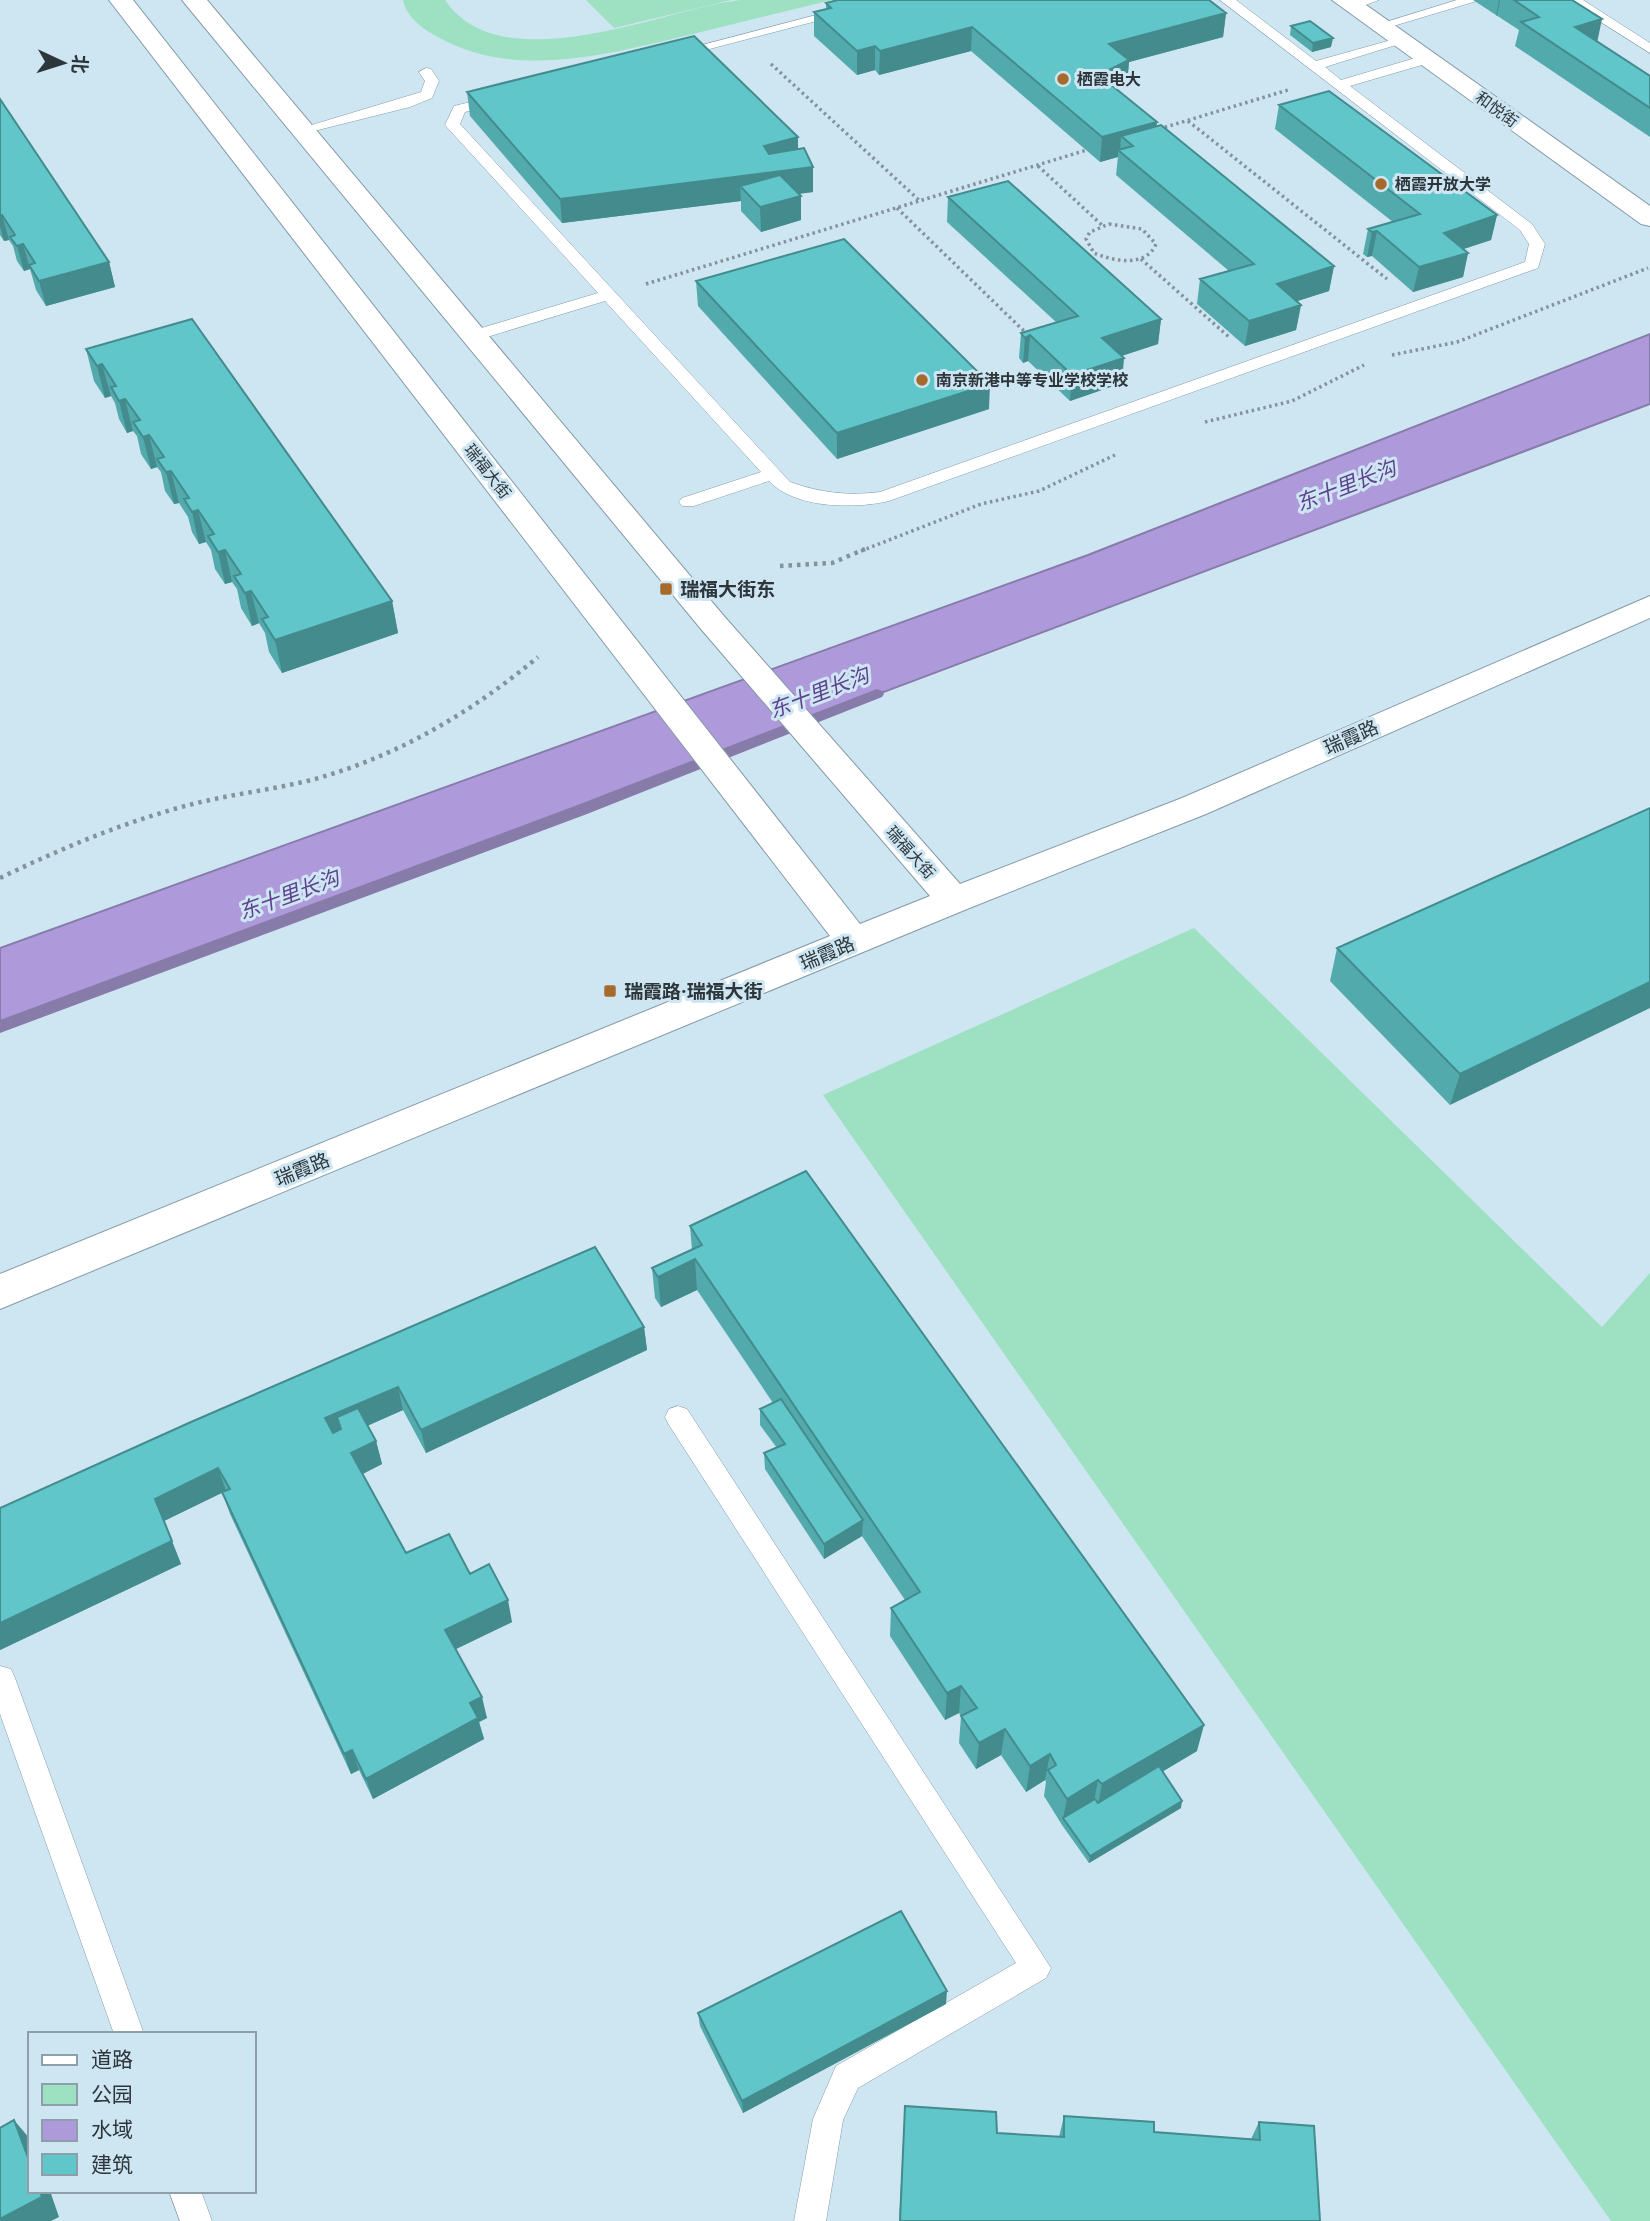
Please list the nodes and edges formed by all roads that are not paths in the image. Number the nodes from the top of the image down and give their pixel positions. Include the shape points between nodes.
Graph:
1 (121, 0) edge
2 (194, 0) edge
3 (890, 0) edge
4 (1227, 0) edge
5 (1473, 0) edge
6 (1573, 0) edge
7 (1356, 2) edge
8 (1380, 26) junction
9 (1402, 41) junction
10 (1650, 49) edge
11 (661, 58) edge
12 (1427, 59) junction
13 (1313, 66) junction
14 (426, 72) dead end
15 (1334, 81) junction
16 (513, 95) edge
17 (302, 130) junction
18 (1650, 218) edge
19 (606, 296) junction
20 (474, 336) junction
21 (772, 474) junction
22 (688, 502) dead end
23 (1650, 607) edge
24 (954, 900) junction
25 (854, 942) junction
26 (0, 1292) edge
27 (678, 1418) dead end
28 (1, 1678) edge
29 (128, 2032) edge
30 (186, 2193) edge
31 (195, 2221) edge
32 (810, 2221) edge

1 - 25 street, 瑞福大街
2 - 17 street, 瑞福大街
3 - 11 lane
4 - 13 lane
5 - 8 lane
6 - 10 lane
7 - 8 street, 和悦街
8 - 9 street, 和悦街
9 - 12 street, 和悦街
9 - 13 lane
12 - 15 lane
12 - 18 street, 和悦街
13 - 15 lane
14 - 17 lane via 432,80 427,95
15 - 21 lane via 1536,237 1539,251 1532,265 883,497 819,499 784,486
16 - 19 lane via 459,109 452,125
17 - 20 street, 瑞福大街
19 - 20 lane
19 - 21 lane
20 - 24 street, 瑞福大街 via 712,622
21 - 22 lane
23 - 24 street, 瑞霞路 via 1194,806
24 - 25 street, 瑞霞路
25 - 26 street, 瑞霞路
27 - 32 lane via 1036,1968 847,2077 828,2119
28 - 29 lane
30 - 31 lane

